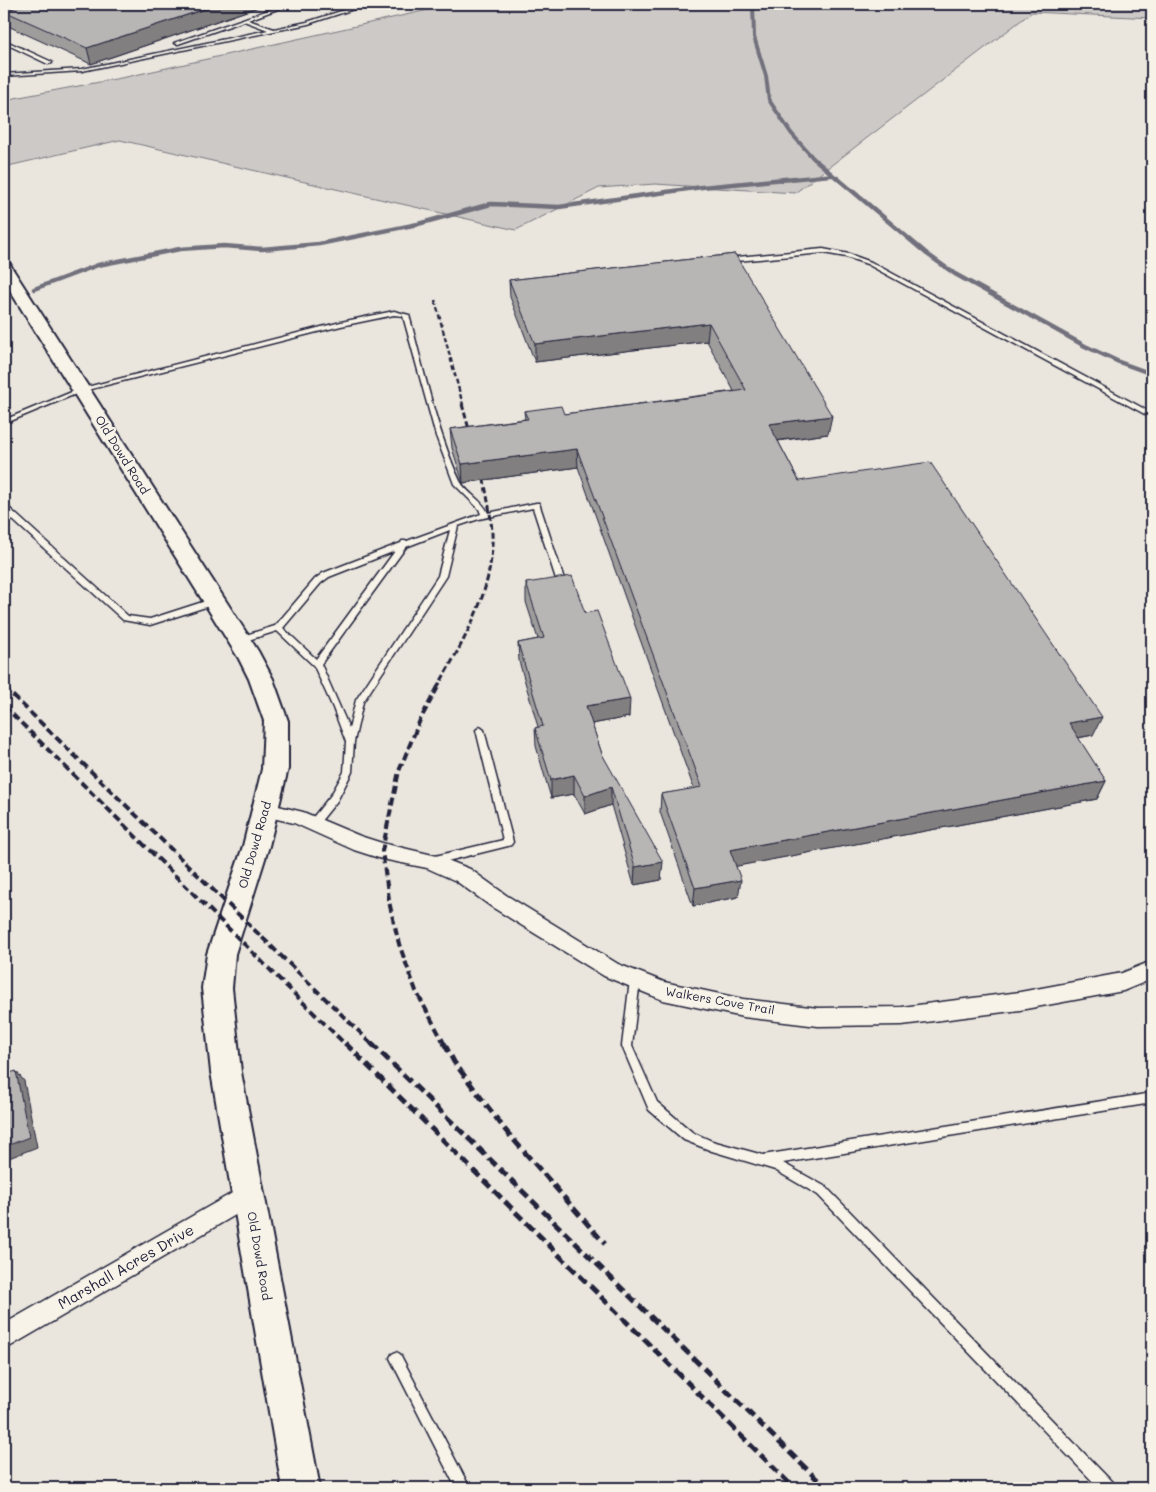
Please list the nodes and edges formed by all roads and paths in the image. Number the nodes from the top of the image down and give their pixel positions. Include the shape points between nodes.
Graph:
1 (17, 4) edge
2 (289, 4) edge
3 (366, 4) edge
4 (4, 8) edge
5 (244, 20) junction
6 (273, 30) junction
7 (4, 41) edge
8 (176, 43) dead end
9 (50, 63) dead end
10 (4, 75) edge
11 (717, 261) edge
12 (4, 268) edge
13 (81, 390) junction
14 (1152, 416) edge
15 (4, 422) edge
16 (4, 508) edge
17 (485, 515) junction
18 (454, 524) junction
19 (405, 543) junction
20 (561, 582) edge
21 (215, 601) junction
22 (278, 628) junction
23 (240, 640) junction
24 (317, 664) junction
25 (480, 730) dead end
26 (350, 742) junction
27 (266, 810) junction
28 (313, 824) junction
29 (430, 861) junction
30 (1152, 970) edge
31 (635, 980) junction
32 (1152, 1098) edge
33 (761, 1161) junction
34 (248, 1195) junction
35 (4, 1338) edge
36 (396, 1358) dead end
37 (301, 1488) edge
38 (463, 1488) edge
39 (1108, 1488) edge

1 - 4 lane
2 - 5 lane
3 - 6 lane via 327,18
5 - 6 lane
5 - 8 lane
6 - 10 lane via 82,70
7 - 9 lane
11 - 14 lane via 823,251 847,255 869,263
12 - 13 street, Old Dowd Road
13 - 15 lane
13 - 17 lane via 341,324 394,313 406,315 439,436 458,484
13 - 21 street, Old Dowd Road
16 - 21 lane via 126,618 150,622
17 - 18 lane
17 - 20 lane via 536,506
18 - 19 lane
18 - 26 lane via 442,576 359,702
19 - 22 lane via 326,575
19 - 24 lane
21 - 23 street, Old Dowd Road
22 - 23 lane
22 - 24 lane
23 - 27 street, Old Dowd Road via 261,678 276,722 275,769
24 - 26 lane
25 - 29 lane via 508,842
26 - 28 lane via 348,772 334,798
27 - 28 street, Walkers Cove Trail
27 - 34 street, Old Dowd Road via 221,954 217,988 226,1072
28 - 29 street, Walkers Cove Trail via 382,851
29 - 31 street, Walkers Cove Trail via 463,875 499,901 612,970
30 - 31 street, Walkers Cove Trail via 1123,982 1020,1001 902,1016 818,1017 743,1008 663,991
31 - 33 lane via 627,1046 653,1106 688,1136
32 - 33 lane
33 - 39 lane via 777,1165 822,1191
34 - 35 street, Marshall Acres Drive
34 - 37 street, Old Dowd Road
36 - 38 lane

